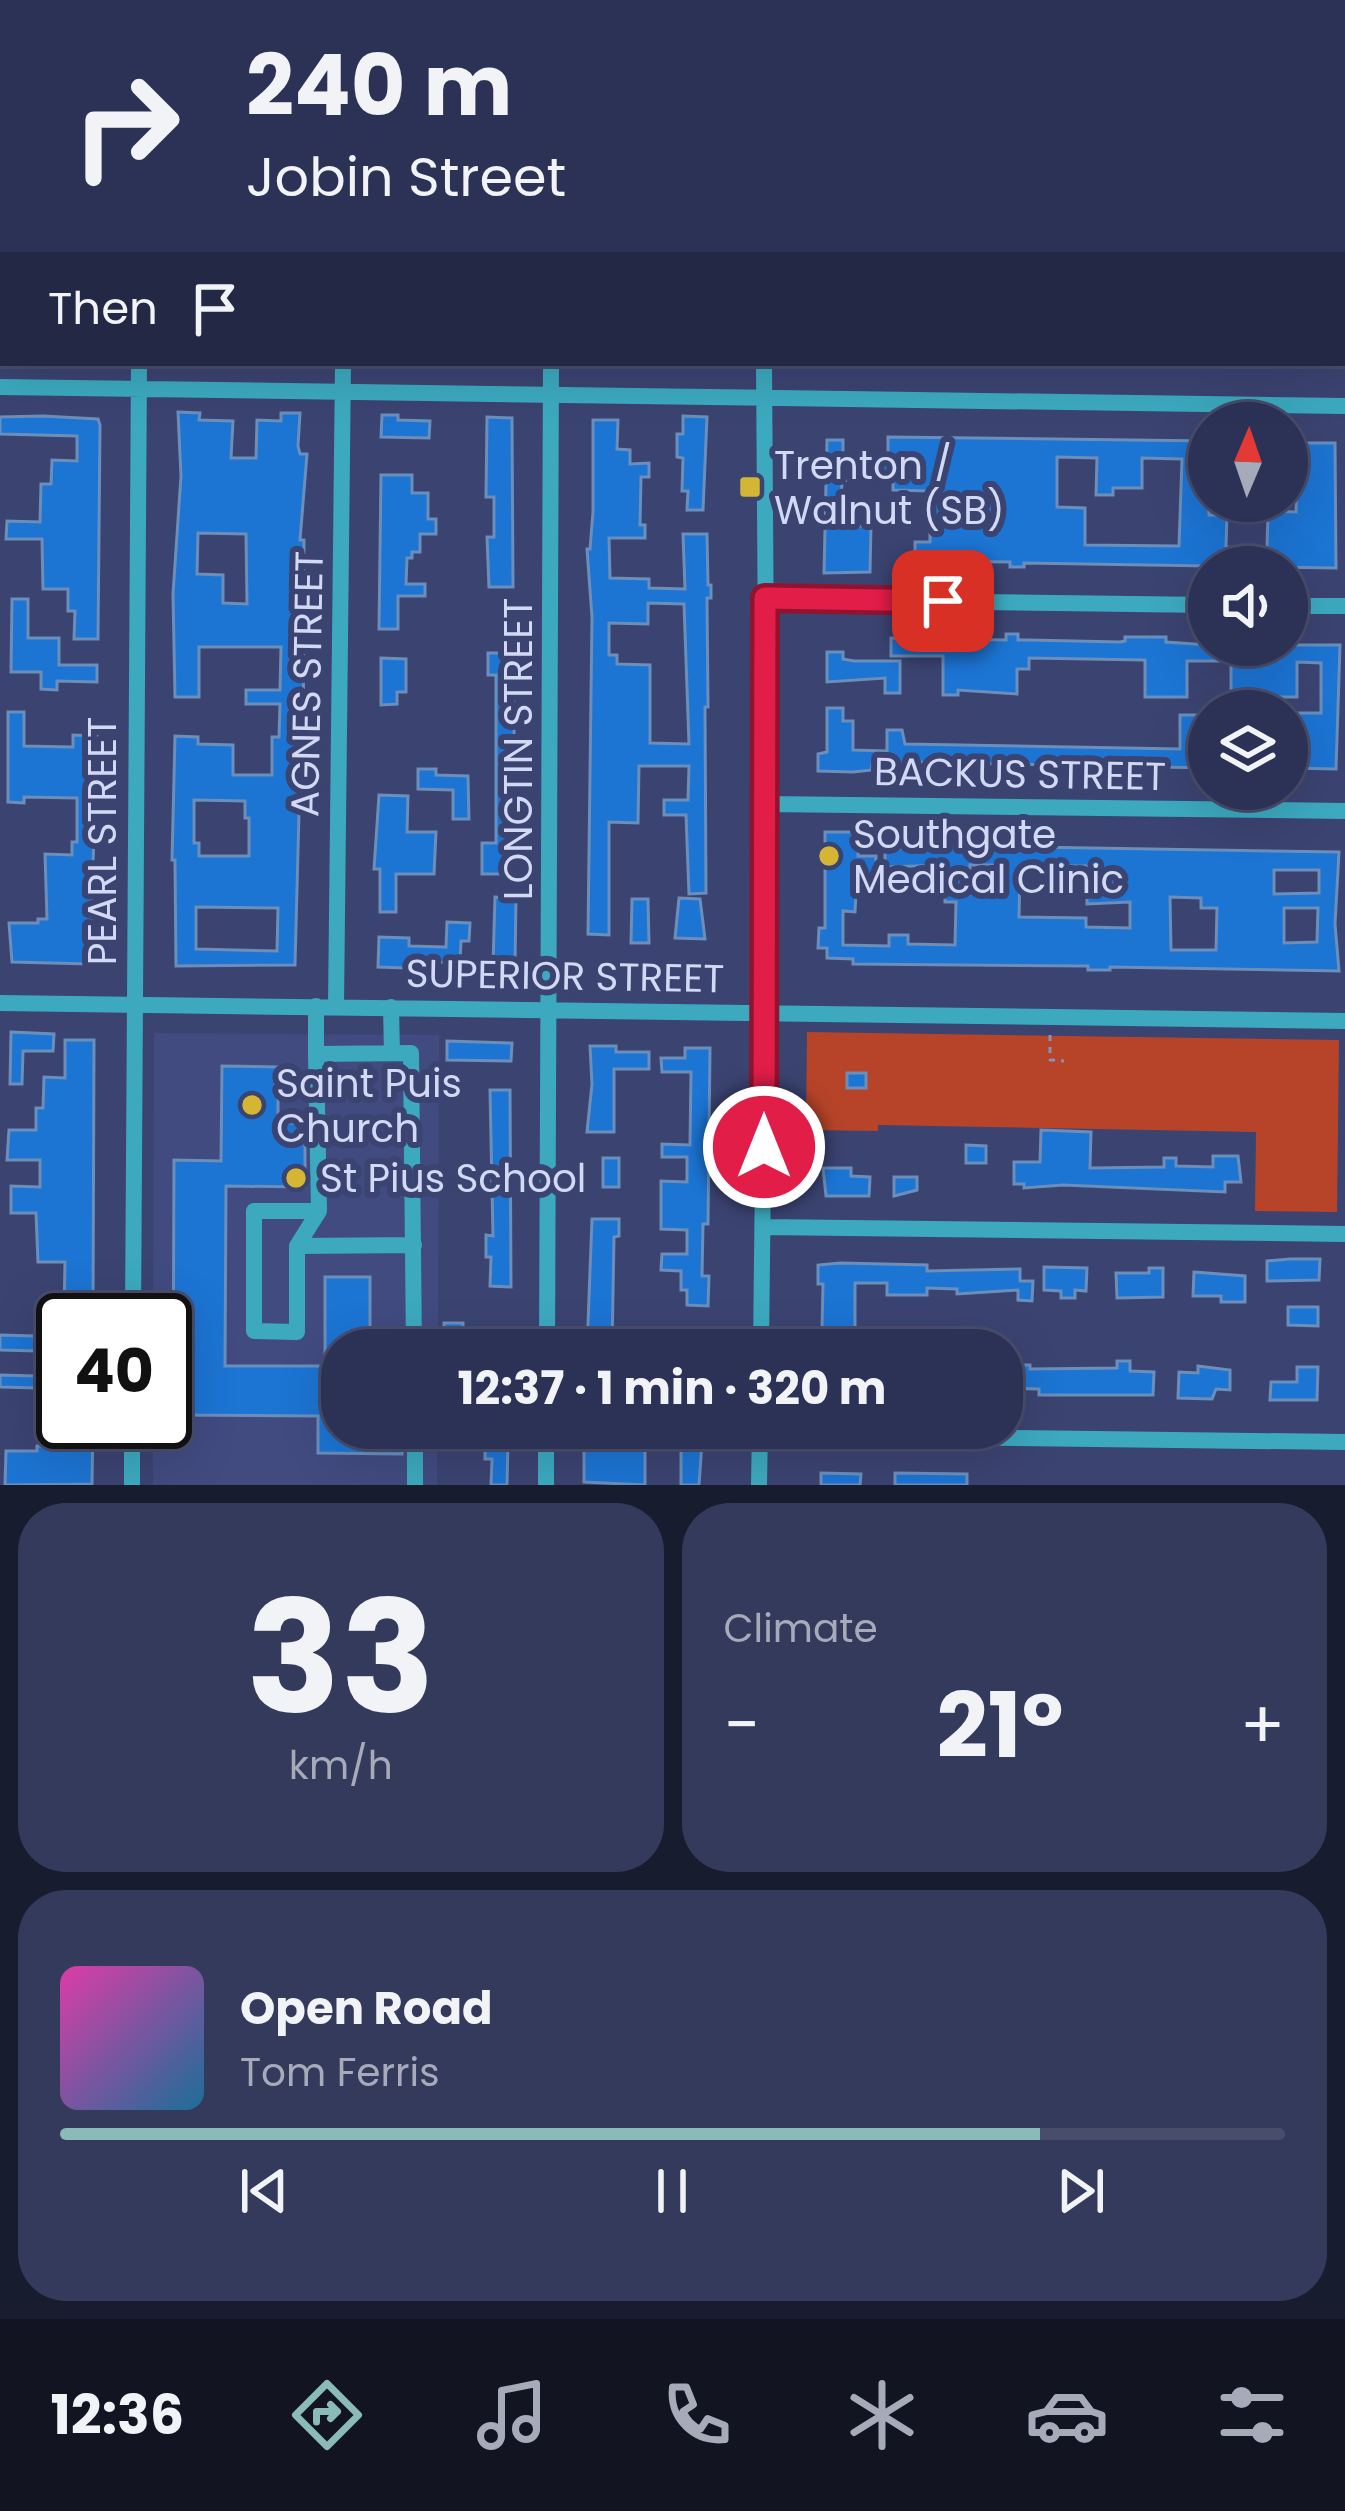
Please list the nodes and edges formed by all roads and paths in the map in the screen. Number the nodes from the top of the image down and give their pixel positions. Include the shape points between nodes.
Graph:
1 (139, 366) edge
2 (343, 366) edge
3 (551, 366) edge
4 (764, 366) edge
5 (0, 387) edge
6 (138, 388) junction
7 (343, 390) junction
8 (551, 394) junction
9 (764, 397) junction
10 (1345, 406) edge
11 (765, 598) junction
12 (1188, 604) edge
13 (1308, 606) edge
14 (1345, 606) edge
15 (767, 804) junction
16 (1345, 811) edge
17 (0, 1003) edge
18 (134, 1004) junction
19 (316, 1006) junction
20 (336, 1006) junction
21 (392, 1007) junction
22 (551, 1009) junction
23 (764, 1012) junction
24 (1345, 1021) edge
25 (1051, 1033) dead end
26 (392, 1053) junction
27 (316, 1054) junction
28 (1064, 1061) dead end
29 (319, 1211) junction
30 (763, 1227) junction
31 (1345, 1234) edge
32 (414, 1245) junction
33 (297, 1246) junction
34 (133, 1293) edge
35 (415, 1329) edge
36 (547, 1329) edge
37 (761, 1329) edge
38 (1023, 1436) edge
39 (1345, 1442) edge
40 (132, 1449) edge
41 (415, 1449) edge
42 (546, 1449) edge
43 (760, 1449) edge
44 (132, 1485) edge
45 (416, 1485) edge
46 (545, 1485) edge
47 (759, 1485) edge

1 - 6 street, PEARL STREET
2 - 7 street, AGNES STREET
3 - 8 street, LONGTIN STREET
4 - 9 street
5 - 6 street
6 - 7 street
6 - 18 street, PEARL STREET
7 - 8 street
7 - 20 street, AGNES STREET
8 - 9 street
8 - 22 street, LONGTIN STREET
9 - 10 street
9 - 11 street
11 - 12 street
11 - 15 street
13 - 14 street
15 - 16 street, BACKUS STREET
15 - 23 street
17 - 18 street, SUPERIOR STREET
18 - 19 street, SUPERIOR STREET
18 - 34 street, PEARL STREET
19 - 20 street, SUPERIOR STREET
19 - 27 street
20 - 21 street, SUPERIOR STREET
21 - 22 street, SUPERIOR STREET
21 - 26 street
22 - 23 street, SUPERIOR STREET
22 - 36 street, LONGTIN STREET
23 - 24 street, SUPERIOR STREET
23 - 30 street
25 - 28 path via 1050,1060
26 - 27 street
26 - 32 street via 411,1053
27 - 29 street
29 - 33 street
29 - 33 street via 254,1211 254,1331 297,1332
30 - 31 street
30 - 37 street
32 - 33 street
32 - 35 street
38 - 39 street
40 - 44 street
41 - 45 street
42 - 46 street
43 - 47 street

